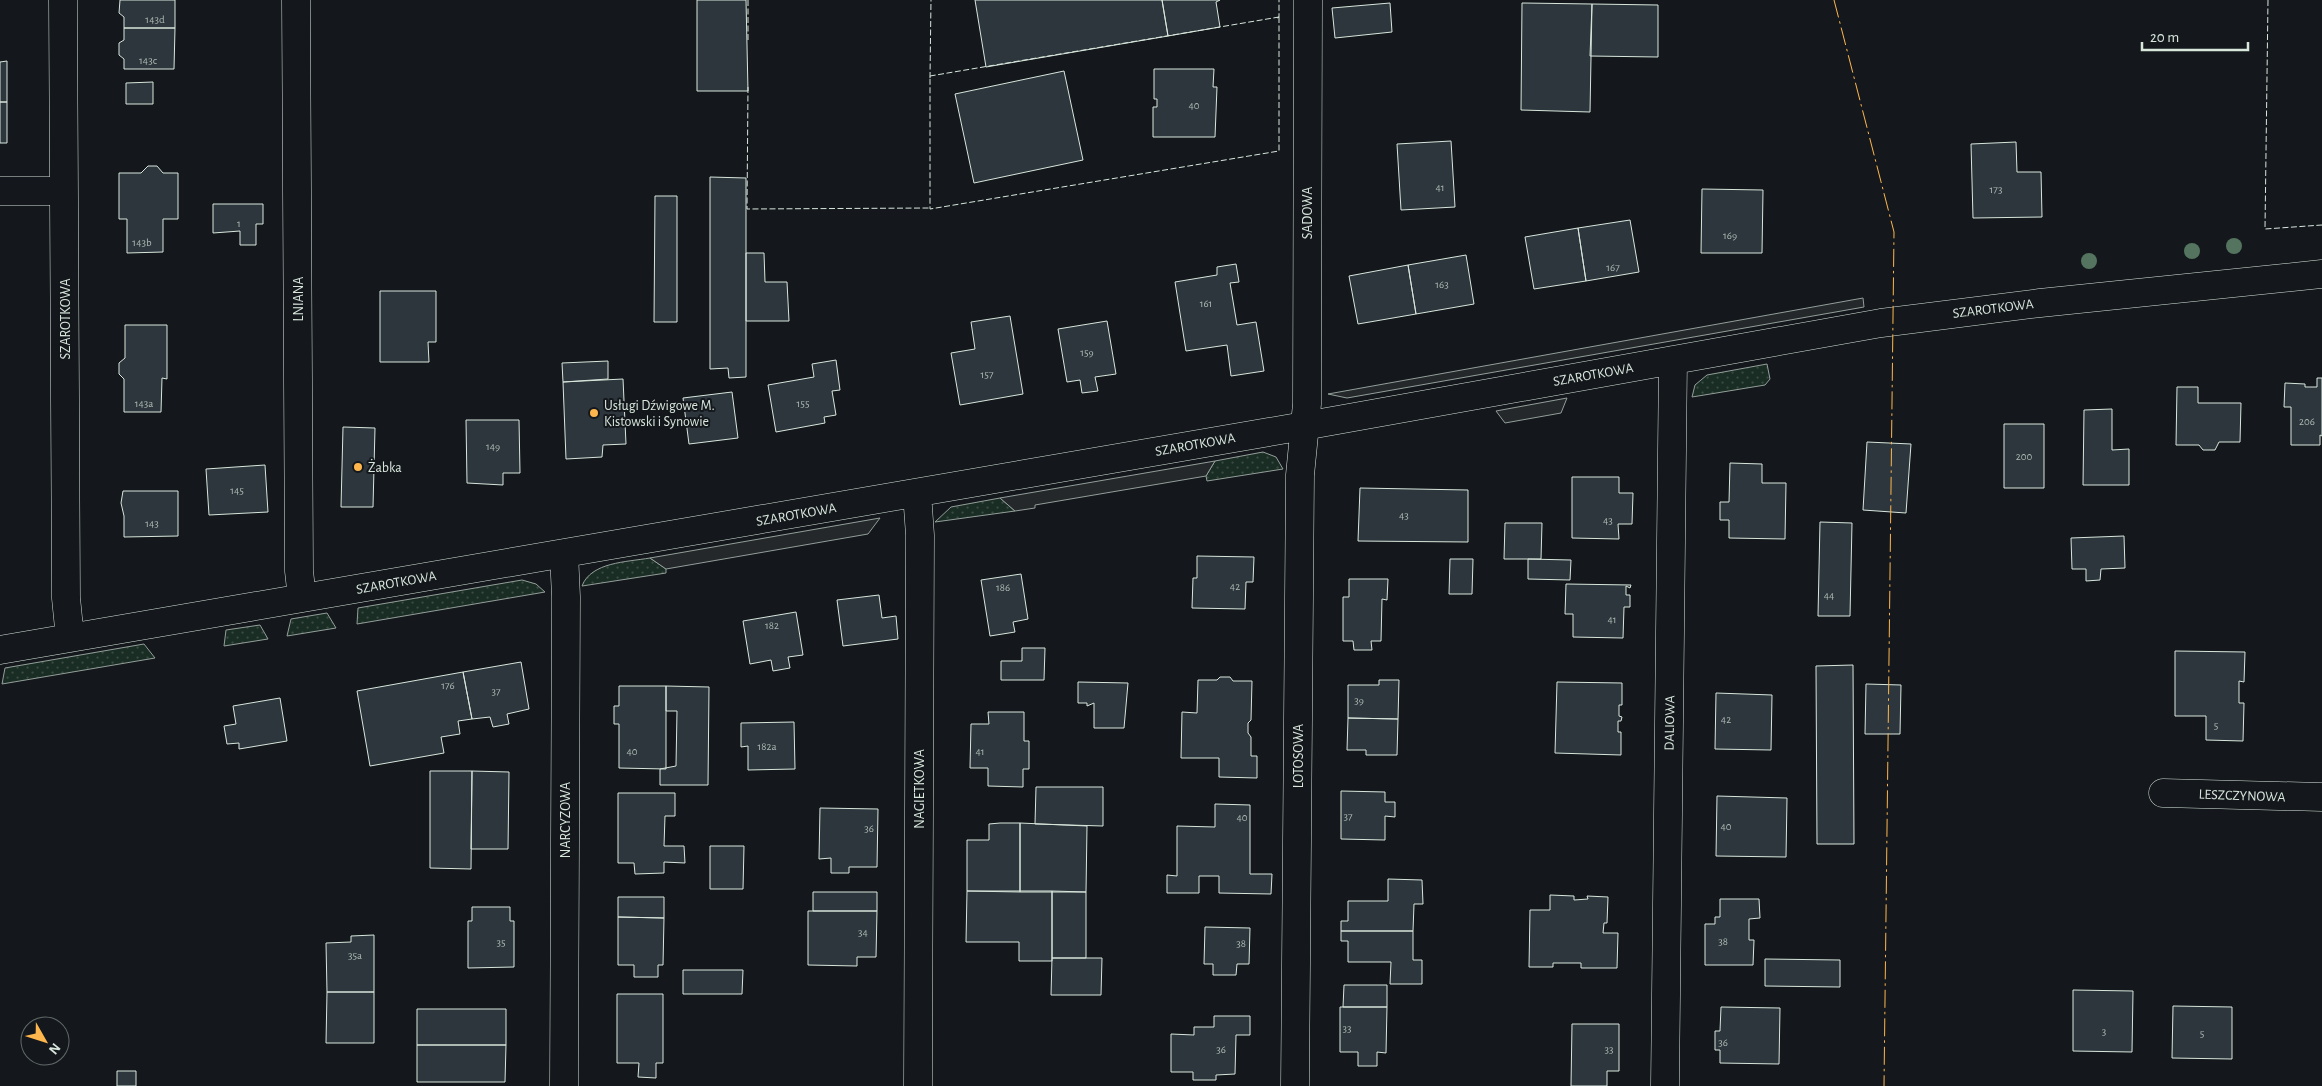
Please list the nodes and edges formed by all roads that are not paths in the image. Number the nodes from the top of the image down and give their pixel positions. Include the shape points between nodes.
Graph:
1 (63, 0) edge
2 (296, 0) edge
3 (1308, 0) edge
4 (0, 191) edge
5 (64, 191) junction
6 (2322, 274) edge
7 (1673, 360) junction
8 (1304, 426) junction
9 (917, 493) junction
10 (564, 553) junction
11 (302, 598) junction
12 (70, 638) junction
13 (0, 650) edge
14 (2162, 793) dead end
15 (2322, 797) edge
16 (564, 1086) edge
17 (918, 1086) edge
18 (1295, 1086) edge
19 (1665, 1086) edge

1 - 5 street, SZAROTKOWA
2 - 11 street, LNIANA via 298,541
3 - 8 street, SADOWA via 1307,404
4 - 5 street
5 - 12 street, SZAROTKOWA via 66,598
6 - 7 street, SZAROTKOWA via 1882,323
7 - 8 street, SZAROTKOWA
7 - 19 street, DALIOWA
8 - 9 street, SZAROTKOWA
8 - 18 street, LOTOSOWA via 1300,474
9 - 10 street, SZAROTKOWA
9 - 17 street, NAGIETKOWA via 920,535
10 - 11 street, SZAROTKOWA
10 - 16 street, NARCYZOWA
11 - 12 street, SZAROTKOWA
12 - 13 street, SZAROTKOWA
14 - 15 street, LESZCZYNOWA

